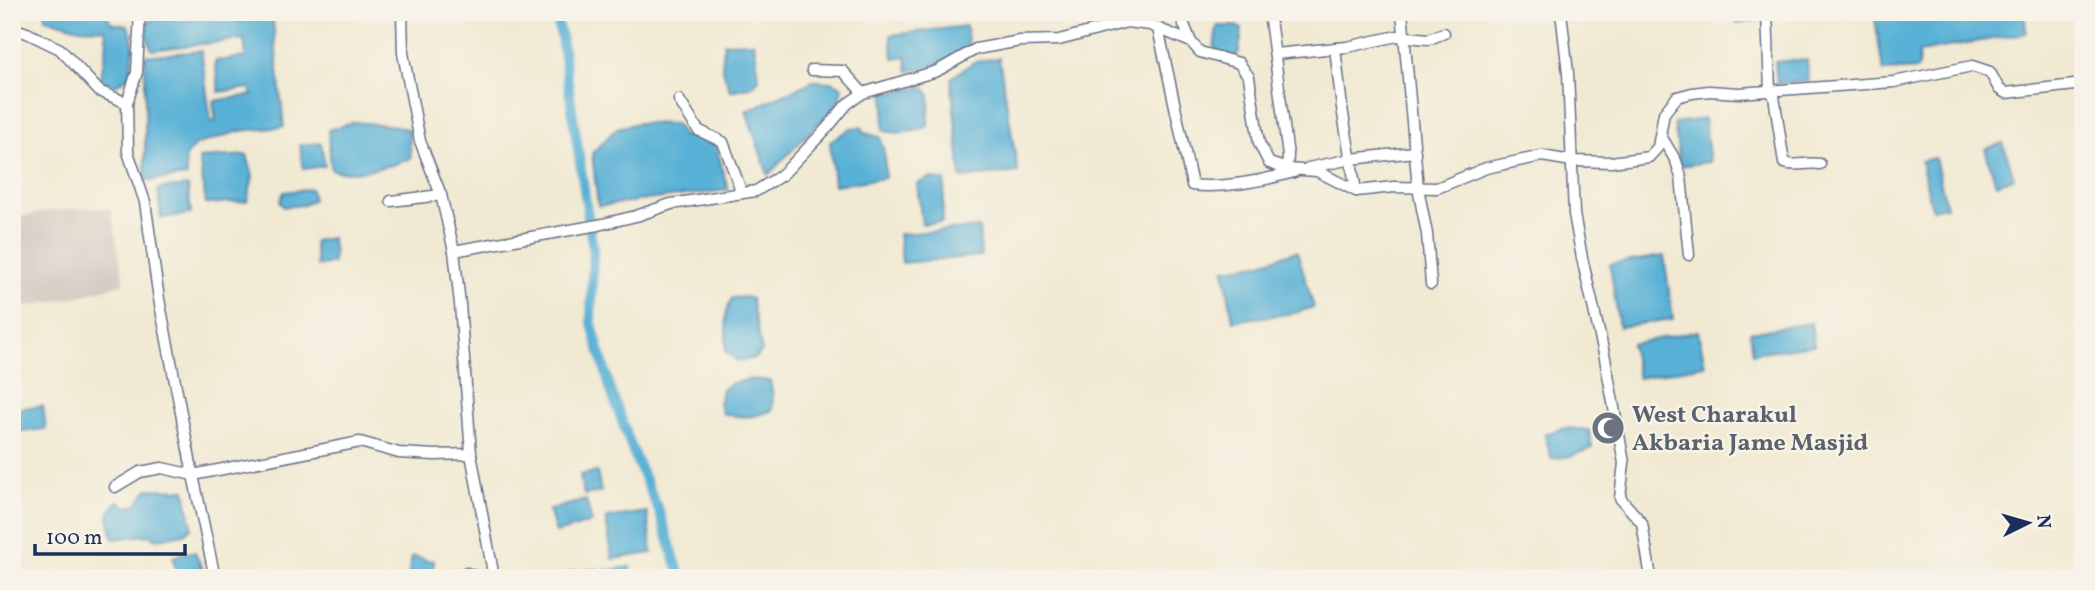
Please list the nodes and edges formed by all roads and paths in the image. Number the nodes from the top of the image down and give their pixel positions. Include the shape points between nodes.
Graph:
1 (140, 12) edge
2 (402, 12) edge
3 (1179, 12) edge
4 (1269, 12) edge
5 (1402, 12) edge
6 (1561, 12) edge
7 (1767, 12) edge
8 (12, 28) edge
9 (1158, 28) junction
10 (1444, 33) dead end
11 (1404, 37) junction
12 (1191, 42) junction
13 (1335, 48) junction
14 (1275, 54) junction
15 (812, 70) dead end
16 (2083, 84) edge
17 (1770, 91) junction
18 (863, 93) junction
19 (679, 100) dead end
20 (127, 103) junction
21 (1661, 136) junction
22 (1415, 152) junction
23 (1351, 159) junction
24 (1572, 161) junction
25 (1820, 164) dead end
26 (1287, 169) junction
27 (1300, 170) junction
28 (1418, 188) junction
29 (1356, 191) junction
30 (742, 193) junction
31 (440, 195) junction
32 (391, 201) dead end
33 (454, 251) junction
34 (1689, 255) dead end
35 (1431, 284) dead end
36 (471, 454) junction
37 (192, 475) junction
38 (115, 487) dead end
39 (215, 578) edge
40 (443, 578) edge
41 (481, 578) edge
42 (494, 578) edge
43 (1651, 578) edge

1 - 20 street via 137,72
2 - 31 street via 403,53 419,141
3 - 12 street
4 - 14 street
5 - 11 street
6 - 24 street
7 - 17 street
8 - 20 street via 60,49 99,91
9 - 12 street
9 - 18 street via 1127,22 1059,40 1020,40 976,49 937,71
9 - 27 street via 1192,185 1236,183
10 - 11 street via 1429,39
11 - 13 street
11 - 22 street
12 - 26 street via 1200,52 1239,63 1245,70 1259,143 1269,163
13 - 14 street
13 - 23 street
14 - 26 street
15 - 18 street via 843,71
16 - 17 street via 2007,93 1999,89 1990,72 1972,66 1894,82
17 - 21 street via 1709,91 1677,97 1664,113
17 - 25 street via 1784,163 1796,167
18 - 30 street via 846,104 782,175 756,191
19 - 30 street via 698,130 723,142
20 - 37 street via 128,152 145,202
21 - 24 street via 1649,157
21 - 34 street via 1681,177
22 - 23 street
22 - 28 street
23 - 27 street
23 - 29 street
24 - 28 street via 1542,156 1486,168 1437,188
24 - 43 street via 1577,237 1624,463 1620,498 1642,523
26 - 27 street
27 - 29 street via 1317,171
28 - 29 street
28 - 35 street
30 - 33 street
31 - 32 street
31 - 33 street
33 - 36 street
36 - 37 street via 399,453 360,442
36 - 42 street
37 - 38 street via 162,468 140,472
37 - 39 street
40 - 41 street via 467,573

